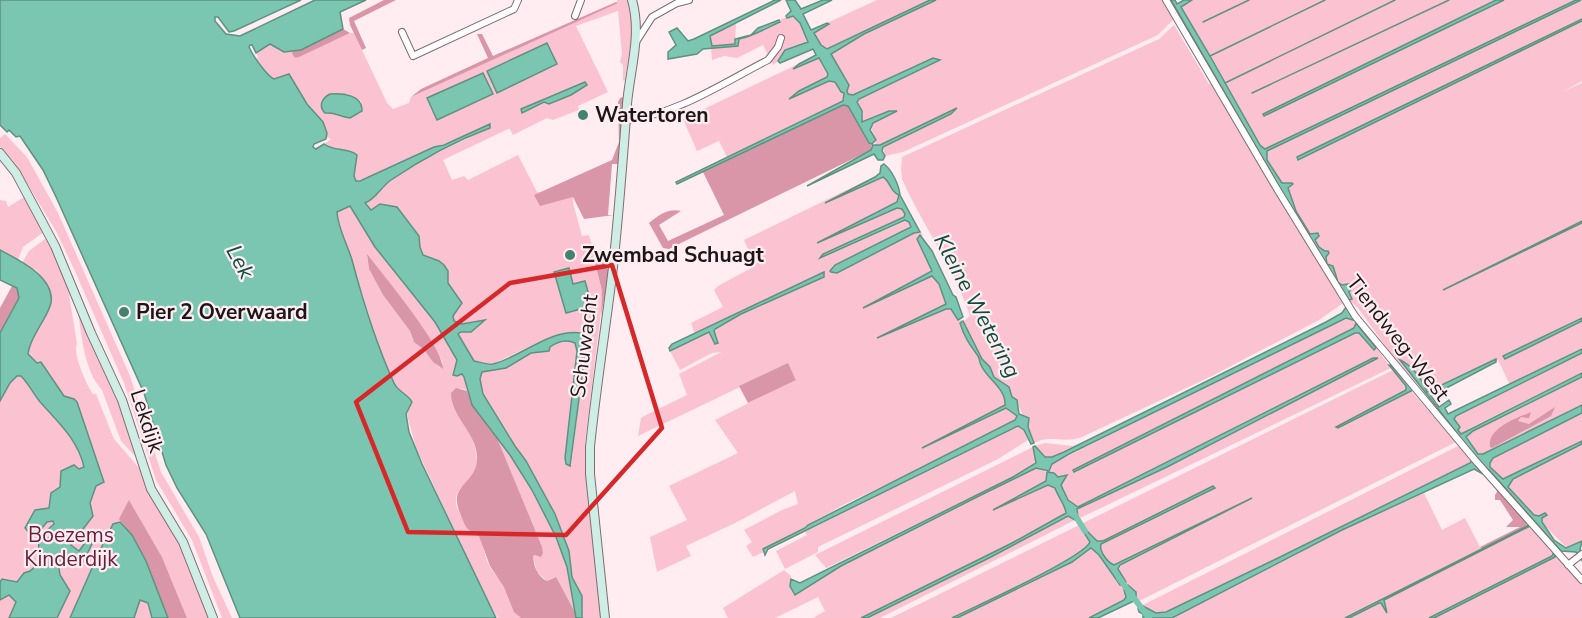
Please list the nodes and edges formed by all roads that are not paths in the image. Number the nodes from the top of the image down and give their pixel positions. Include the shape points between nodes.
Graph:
1 (518, 0) edge
2 (581, 0) edge
3 (632, 0) edge
4 (689, 0) edge
5 (1166, 0) edge
6 (575, 16) dead end
7 (402, 32) dead end
8 (781, 38) dead end
9 (635, 42) junction
10 (626, 120) junction
11 (0, 153) edge
12 (1580, 556) edge
13 (1568, 564) junction
14 (1582, 580) edge
15 (213, 618) edge
16 (605, 618) edge

1 - 7 street via 514,9 412,56
2 - 6 street
3 - 9 street, Schuwacht via 637,23
4 - 9 street, Schuwacht via 652,17
5 - 13 street, Tiendweg-West via 1353,313 1476,462
8 - 10 street via 768,60 662,112
9 - 10 street, Schuwacht
10 - 16 street, Schuwacht via 590,447
11 - 15 street, Lekdijk via 16,173 49,233 122,400 151,489 183,542
12 - 13 street
13 - 14 street, Tiendweg-West

